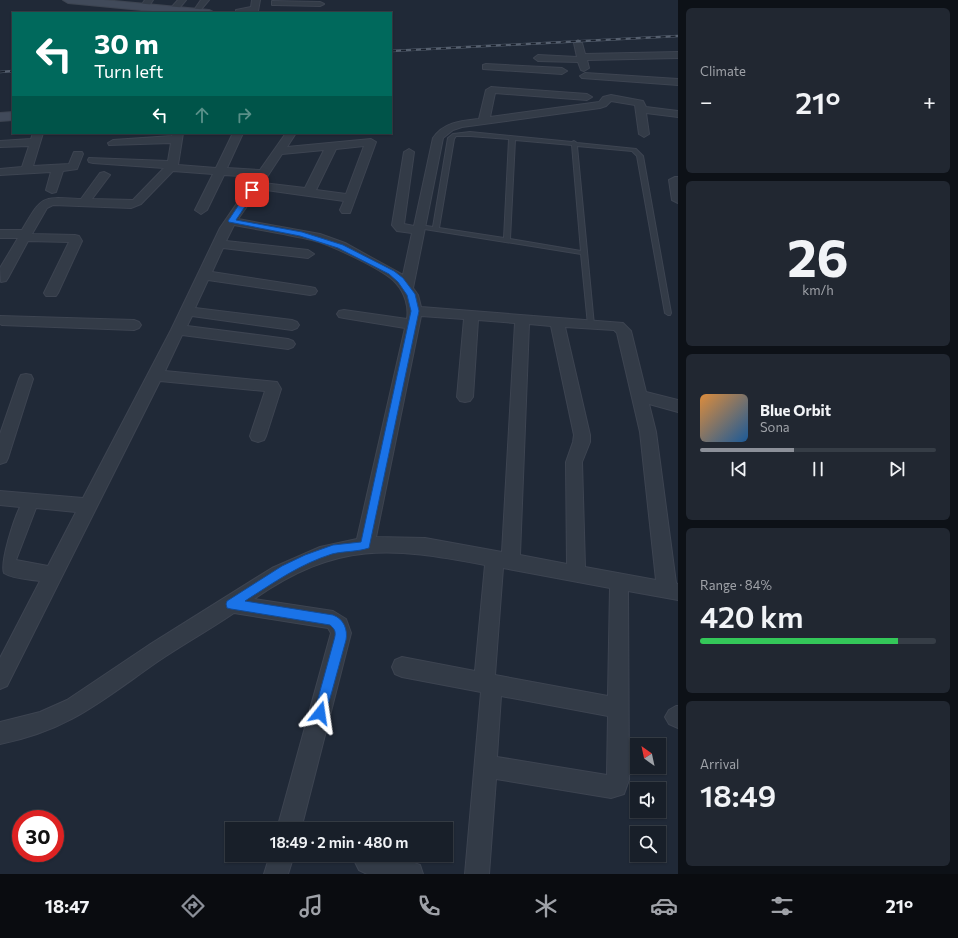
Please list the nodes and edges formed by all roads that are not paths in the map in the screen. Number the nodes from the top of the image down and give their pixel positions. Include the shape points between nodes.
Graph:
1 (68, 0) edge
2 (182, 0) edge
3 (205, 0) edge
4 (242, 0) edge
5 (256, 0) edge
6 (321, 2) edge
7 (147, 3) edge
8 (275, 3) dead end
9 (173, 10) junction
10 (196, 12) joint
11 (239, 12) edge
12 (243, 12) edge
13 (316, 12) edge
14 (578, 43) dead end
15 (678, 56) edge
16 (538, 58) dead end
17 (562, 71) dead end
18 (662, 72) dead end
19 (585, 80) junction
20 (678, 82) edge
21 (490, 91) junction
22 (547, 94) junction
23 (642, 110) junction
24 (549, 112) junction
25 (678, 114) edge
26 (12, 116) edge
27 (0, 117) edge
28 (484, 121) junction
29 (238, 134) edge
30 (290, 134) edge
31 (644, 134) dead end
32 (177, 136) edge
33 (37, 138) edge
34 (512, 139) junction
35 (574, 143) junction
36 (0, 144) edge
37 (113, 144) dead end
38 (332, 145) junction
39 (280, 151) junction
40 (78, 154) dead end
41 (93, 160) dead end
42 (433, 164) junction
43 (173, 167) junction
44 (58, 168) junction
45 (221, 170) junction
46 (26, 171) junction
47 (0, 172) edge
48 (104, 176) dead end
49 (260, 179) junction
50 (675, 180) dead end
51 (404, 186) junction
52 (428, 186) junction
53 (52, 190) dead end
54 (309, 192) junction
55 (350, 198) junction
56 (678, 200) edge
57 (85, 201) junction
58 (201, 210) dead end
59 (346, 210) dead end
60 (231, 221) junction
61 (420, 228) junction
62 (436, 230) junction
63 (0, 234) edge
64 (25, 236) junction
65 (507, 241) junction
66 (219, 244) junction
67 (584, 253) junction
68 (308, 254) dead end
69 (204, 275) junction
70 (1, 278) dead end
71 (407, 287) junction
72 (310, 291) dead end
73 (51, 293) dead end
74 (9, 308) dead end
75 (188, 311) junction
76 (668, 313) dead end
77 (344, 314) dead end
78 (471, 316) junction
79 (414, 318) junction
80 (522, 320) junction
81 (1, 322) edge
82 (557, 323) junction
83 (134, 325) dead end
84 (292, 325) dead end
85 (591, 325) junction
86 (178, 330) junction
87 (288, 344) dead end
88 (156, 375) junction
89 (26, 379) dead end
90 (640, 396) junction
91 (465, 397) dead end
92 (678, 406) edge
93 (5, 427) edge
94 (258, 436) dead end
95 (0, 458) edge
96 (0, 498) edge
97 (31, 501) junction
98 (89, 506) junction
99 (365, 545) junction
100 (503, 560) junction
101 (576, 573) junction
102 (52, 575) junction
103 (619, 581) junction
104 (672, 591) edge
105 (231, 604) junction
106 (402, 667) dead end
107 (0, 679) edge
108 (488, 683) junction
109 (618, 708) junction
110 (0, 733) edge
111 (485, 766) junction
112 (291, 822) edge
113 (280, 862) edge
114 (367, 862) dead end
115 (276, 874) edge
116 (411, 874) edge
117 (477, 874) edge

1 - 7 main road
2 - 9 street
3 - 10 street
4 - 11 street
5 - 12 street via 255,9
6 - 8 street
6 - 13 street
7 - 9 main road
9 - 10 main road
14 - 19 street
15 - 19 street
16 - 19 street
17 - 21 street via 485,70 483,89
18 - 19 street
19 - 20 street
19 - 22 street
19 - 23 street via 603,104 606,99 611,98 639,102
19 - 24 street
21 - 22 street
21 - 28 street
22 - 24 street
23 - 25 street
23 - 31 street
24 - 28 street
26 - 27 main road
28 - 42 street via 462,124 443,131 438,138
29 - 45 street
30 - 39 street
32 - 37 street
32 - 43 street
33 - 36 street
33 - 46 street
34 - 35 lane
34 - 62 lane via 462,134 451,138
34 - 65 lane
35 - 67 lane
35 - 76 lane via 626,148 638,152
38 - 39 street
38 - 54 street
38 - 55 street via 371,142
39 - 49 street
40 - 44 street via 74,166
41 - 43 street
42 - 51 street via 409,157
42 - 52 street
43 - 45 street
43 - 57 street via 137,202 131,204
44 - 46 street
44 - 53 street
45 - 49 street
45 - 58 street
46 - 47 street
48 - 57 street
49 - 54 street
49 - 60 street
50 - 56 street
51 - 52 street
51 - 61 street via 398,225 401,228
52 - 61 street
54 - 55 street
55 - 59 street
57 - 64 street via 58,200 46,203
60 - 66 street
60 - 71 street via 328,241 392,272
61 - 62 lane
61 - 71 street
62 - 65 lane
63 - 64 street
64 - 70 street
64 - 73 street via 76,241
65 - 67 lane
66 - 68 street
66 - 69 street
67 - 85 lane
69 - 72 street
69 - 75 street
71 - 79 street via 411,294
74 - 81 street
75 - 84 street
75 - 86 street
77 - 79 street
78 - 79 street
78 - 80 street
78 - 91 street
79 - 99 street
80 - 82 street
80 - 100 street
81 - 83 street
82 - 85 street
82 - 101 street via 583,442 574,462
85 - 90 street via 618,326 624,332
86 - 87 street
86 - 88 street
88 - 94 street via 272,386 274,390
88 - 98 street
89 - 93 street
90 - 92 street
90 - 104 street via 648,432
93 - 95 street
96 - 97 street
97 - 98 street
97 - 102 street via 6,558 6,564 15,569
98 - 102 street
99 - 100 street via 399,542
99 - 105 street via 333,550 309,558 286,569
100 - 101 street
100 - 108 street
101 - 103 street
102 - 107 street
103 - 104 street
103 - 109 street
105 - 110 street via 140,662 72,710 44,722
105 - 112 street via 333,620 339,625 341,633
106 - 108 street
108 - 109 street
108 - 111 street
109 - 111 street via 616,786
111 - 117 street
113 - 115 street
114 - 116 street

